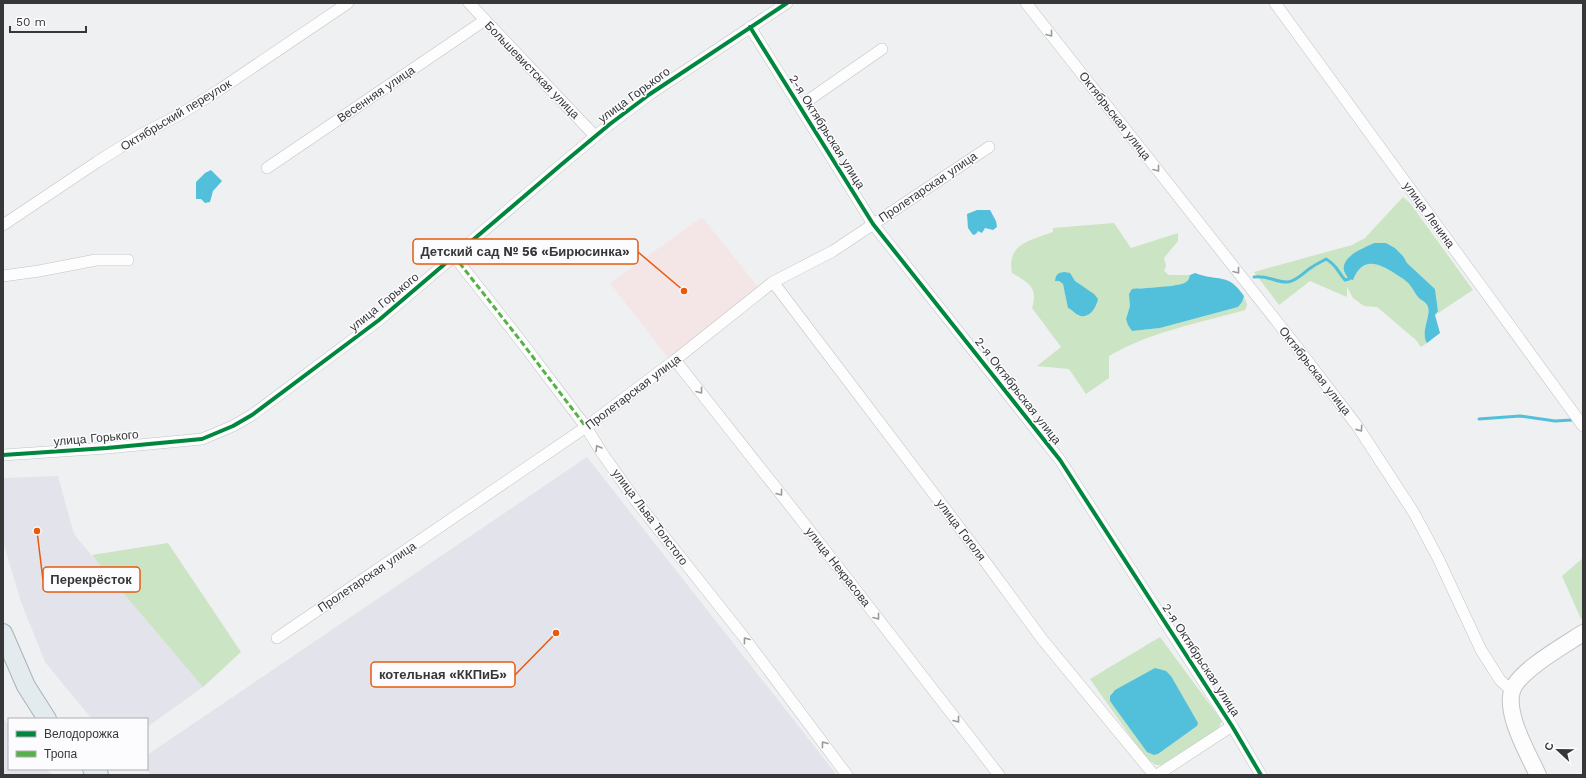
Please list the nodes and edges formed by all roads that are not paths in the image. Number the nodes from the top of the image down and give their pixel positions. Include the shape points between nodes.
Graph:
1 (348, 3) edge
2 (469, 3) edge
3 (787, 3) edge
4 (1026, 3) edge
5 (1275, 3) edge
6 (485, 20) junction
7 (750, 27) junction
8 (882, 49) dead end
9 (800, 106) junction
10 (595, 136) junction
11 (988, 147) dead end
12 (267, 168) dead end
13 (873, 224) junction
14 (3, 225) edge
15 (454, 256) junction
16 (128, 260) dead end
17 (3, 276) edge
18 (773, 282) junction
19 (676, 360) junction
20 (1583, 426) edge
21 (586, 427) junction
22 (3, 455) edge
23 (3, 633) edge
24 (1583, 633) edge
25 (277, 638) dead end
26 (1512, 691) junction
27 (46, 718) edge
28 (1232, 726) junction
29 (847, 775) edge
30 (999, 775) edge
31 (1154, 775) edge
32 (1157, 775) edge
33 (1261, 775) edge
34 (1538, 775) edge

1 - 14 street, Октябрьский переулок via 219,90 140,135
2 - 6 street, Большевистская улица
3 - 7 street, улица Горького
4 -> 26 street, Октябрьская улица via 1358,427 1414,512 1481,650 1500,680
5 - 20 street, улица Ленина
6 - 10 street, Большевистская улица
6 - 12 street, Весенняя улица
7 - 9 street, 2-я Октябрьская улица
7 - 10 street, улица Горького via 650,94
8 - 9 street
9 - 13 street, 2-я Октябрьская улица
10 - 15 street, улица Горького
11 - 13 street, Пролетарская улица
13 - 18 street, Пролетарская улица via 833,250
13 - 28 street, 2-я Октябрьская улица via 1060,460
15 - 21 street, улица Льва Толстого
15 - 22 street, улица Горького via 379,320 326,360 252,415 217,434 182,441
16 - 17 street via 96,260
18 - 19 street, Пролетарская улица
18 - 31 street, улица Гоголя via 1042,639
19 - 21 street, Пролетарская улица
19 -> 30 street, улица Некрасова
21 - 25 street, Пролетарская улица
29 -> 21 street, улица Льва Толстого via 743,636 636,502
23 - 27 main road via 26,686
24 - 26 street via 1523,675
26 - 34 street via 1513,715
28 - 32 street
28 - 33 street, 2-я Октябрьская улица

